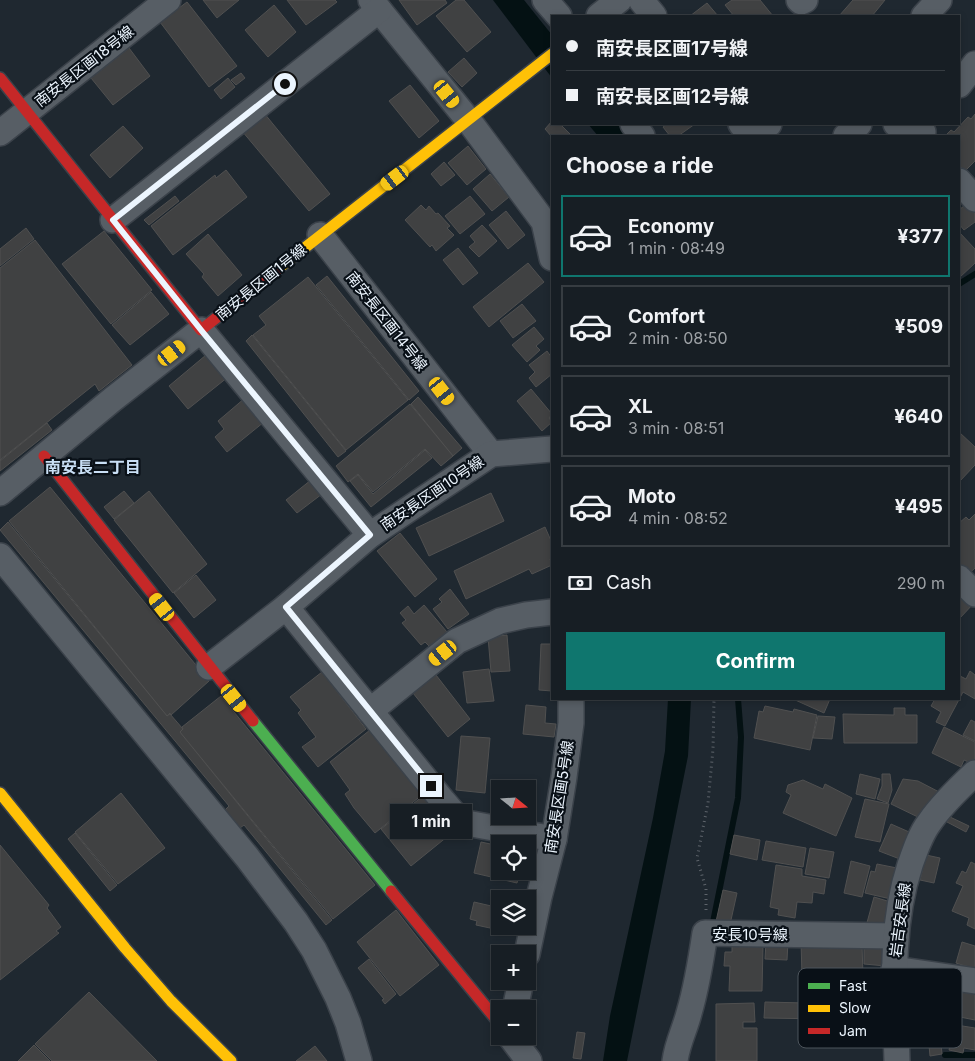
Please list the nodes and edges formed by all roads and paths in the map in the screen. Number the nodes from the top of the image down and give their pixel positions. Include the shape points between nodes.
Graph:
1 (168, 0) edge
2 (545, 0) edge
3 (619, 0) edge
4 (641, 0) edge
5 (800, 0) edge
6 (805, 0) edge
7 (939, 0) edge
8 (375, 5) edge
9 (558, 15) edge
10 (599, 15) edge
11 (653, 15) edge
12 (925, 15) edge
13 (551, 55) edge
14 (975, 64) edge
15 (0, 78) edge
16 (960, 84) edge
17 (26, 112) junction
18 (469, 122) junction
19 (743, 125) edge
20 (767, 125) edge
21 (858, 125) edge
22 (900, 125) edge
23 (926, 131) edge
24 (0, 132) edge
25 (847, 135) edge
26 (960, 182) edge
27 (975, 199) edge
28 (113, 220) junction
29 (320, 235) junction
30 (551, 254) edge
31 (201, 330) junction
32 (551, 449) edge
33 (491, 454) junction
34 (44, 456) junction
35 (0, 493) edge
36 (370, 535) junction
37 (0, 556) edge
38 (960, 579) edge
39 (975, 594) edge
40 (286, 607) junction
41 (551, 612) edge
42 (209, 667) junction
43 (571, 700) edge
44 (714, 700) edge
45 (370, 711) junction
46 (975, 772) edge
47 (0, 793) edge
48 (554, 839) junction
49 (705, 933) junction
50 (896, 936) junction
51 (529, 945) edge
52 (894, 968) edge
53 (962, 979) edge
54 (975, 981) edge
55 (491, 1013) edge
56 (517, 1045) edge
57 (897, 1048) edge
58 (231, 1061) edge
59 (359, 1061) edge
60 (529, 1061) edge
61 (675, 1061) edge
62 (897, 1061) edge

1 - 17 street, 南安長区画18号線
2 - 9 street
3 - 10 street
4 - 11 street
5 - 6 street
7 - 12 street
8 - 18 street
8 - 28 street
13 - 18 street, 南安長区画1号線
14 - 16 street
15 - 17 street, 南安長区画1号線
17 - 24 street, 南安長区画18号線
17 - 28 street, 南安長区画1号線
18 - 29 street, 南安長区画1号線
18 - 30 street via 544,222
19 - 20 street via 749,133
21 - 25 street
22 - 23 street
26 - 27 street
28 - 31 street, 南安長区画1号線
29 - 31 street, 南安長区画1号線
29 - 33 street, 南安長区画14号線
31 - 34 street
31 - 36 street
32 - 33 street, 南安長区画10号線
33 - 36 street, 南安長区画10号線
34 - 35 street
34 - 42 street
36 - 40 street, 南安長区画10号線
37 - 59 street via 241,850 296,922 338,998
38 - 39 street
40 - 42 street, 南安長区画10号線
40 - 45 street
41 - 45 street via 500,621 457,641
42 - 55 street
43 - 48 street, 南安長区画5号線 via 571,723
44 - 49 path via 714,750 697,858 706,889
45 - 48 street via 461,822
46 - 50 street, 岩吉安長線 via 921,836 902,890
47 - 58 street via 171,1001
48 - 51 street, 南安長区画5号線
49 - 50 street, 安長10号線
49 - 61 street, 安長10号線 via 698,980
50 - 52 street, 岩吉安長線
53 - 54 street
56 - 60 street
57 - 62 street, 岩吉安長線

